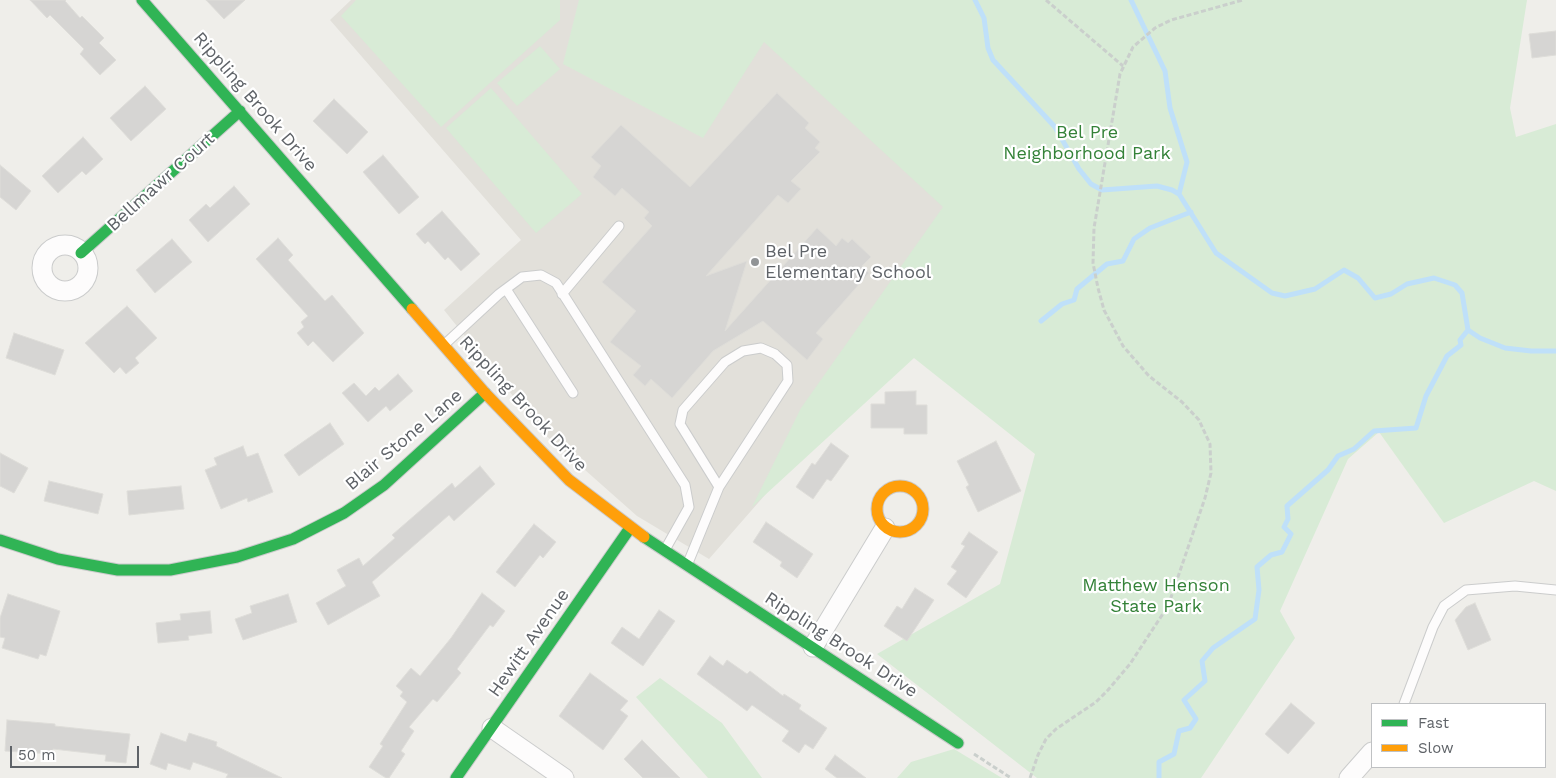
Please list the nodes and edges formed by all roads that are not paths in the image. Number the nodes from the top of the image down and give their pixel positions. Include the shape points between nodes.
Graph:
1 (142, 0) edge
2 (240, 111) junction
3 (619, 226) dead end
4 (82, 253) dead end
5 (506, 289) junction
6 (562, 294) junction
7 (444, 345) junction
8 (573, 392) dead end
9 (485, 393) junction
10 (719, 487) junction
11 (630, 528) junction
12 (885, 528) junction
13 (0, 540) edge
14 (665, 550) junction
15 (687, 565) junction
16 (1556, 590) edge
17 (813, 647) junction
18 (1404, 703) edge
19 (492, 728) junction
20 (958, 743) road end
21 (1371, 753) edge
22 (456, 778) edge
23 (564, 778) edge
24 (1349, 778) edge

1 - 2 street, Rippling Brook Drive
2 - 4 street, Bellmawr Court
2 - 7 street, Rippling Brook Drive
3 - 6 lane
5 - 6 lane via 522,277 541,275 556,283
5 - 7 lane
5 - 8 lane
6 - 14 lane via 685,485 689,507
7 - 9 street, Rippling Brook Drive
9 - 11 street, Rippling Brook Drive via 570,480
9 - 13 street, Blair Stone Lane via 384,485 344,513 292,539 237,558 170,570 118,570 58,559
10 - 10 lane via 788,381 787,365 775,354 761,348 743,351 725,362 683,410 680,424
10 - 15 lane
11 - 14 street, Rippling Brook Drive
11 - 19 street, Hewitt Avenue
12 - 12 street via 900,532 914,528 919,522 923,508 918,494 912,489 889,488 878,499 877,515
12 - 17 street
14 - 15 street, Rippling Brook Drive
15 - 17 street, Rippling Brook Drive
16 - 18 lane via 1515,586 1466,590 1444,606
17 - 20 street, Rippling Brook Drive
19 - 22 street, Hewitt Avenue
19 - 23 street
21 - 24 street

